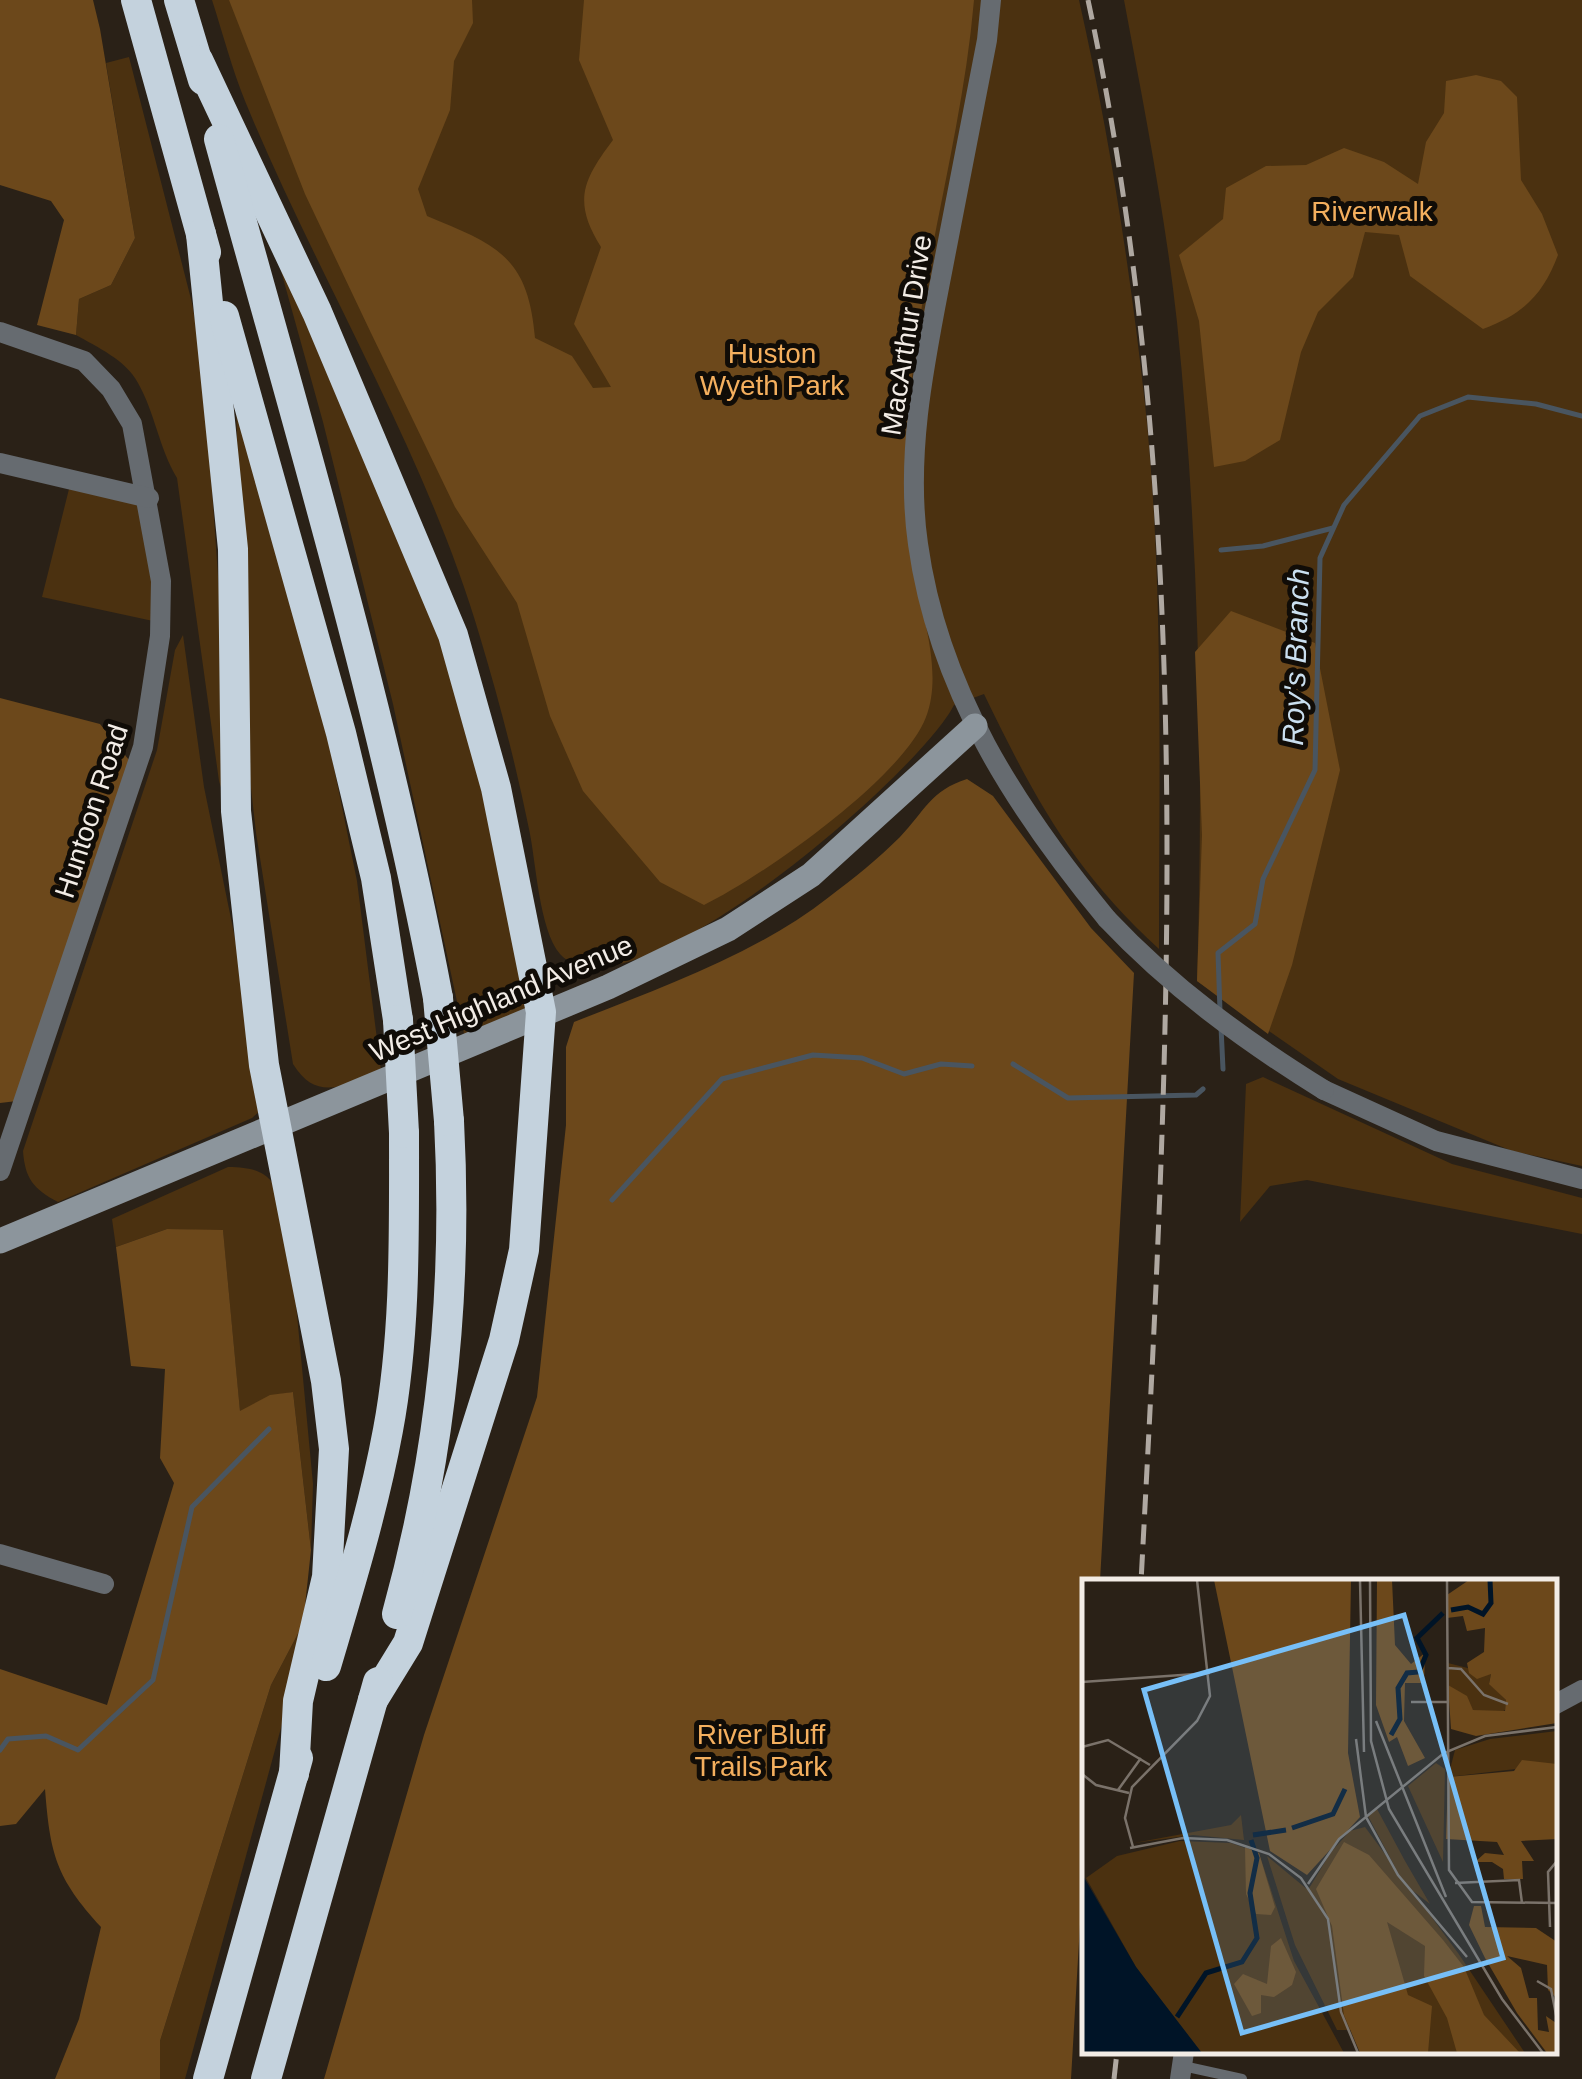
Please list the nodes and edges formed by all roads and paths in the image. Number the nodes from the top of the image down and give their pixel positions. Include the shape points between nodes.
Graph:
1 (136, 0) edge
2 (179, 0) edge
3 (991, 0) edge
4 (198, 60) junction
5 (202, 234) junction
6 (0, 332) edge
7 (0, 464) edge
8 (149, 498) junction
9 (975, 726) junction
10 (541, 1012) junction
11 (276, 1128) junction
12 (0, 1171) edge
13 (1582, 1180) edge
14 (0, 1241) edge
15 (0, 1554) edge
16 (104, 1584) dead end
17 (1582, 1690) edge
18 (374, 1700) junction
19 (1557, 1703) edge
20 (294, 1774) junction
21 (1182, 2066) edge
22 (208, 2079) edge
23 (266, 2079) edge
24 (1242, 2079) edge

1 - 5 highway
2 - 4 highway
3 - 9 street, MacArthur Drive via 919,400 914,501 941,646
4 - 10 highway via 317,312 453,635 496,788
4 - 18 highway, bridge via 376,714 438,998 452,1250 438,1425 414,1554
5 - 11 highway via 232,549 236,810
5 - 20 highway, bridge via 340,732 376,878 398,1020 403,1253 389,1426
6 - 8 street, Huntoon Road via 84,361 132,424
7 - 8 street
8 - 12 street, Huntoon Road via 160,636 146,733
9 - 10 street, West Highland Avenue via 770,904 669,959
9 - 13 street, MacArthur Drive, bridge via 1040,834 1107,920 1226,1026 1324,1090 1436,1141
10 - 11 street, West Highland Avenue
10 - 18 highway via 524,1250 504,1340 408,1643
11 - 14 street, West Highland Avenue
11 - 20 highway via 334,1449 328,1577 298,1701
15 - 16 street
17 - 19 street
18 - 23 highway
20 - 22 highway
21 - 24 lane

